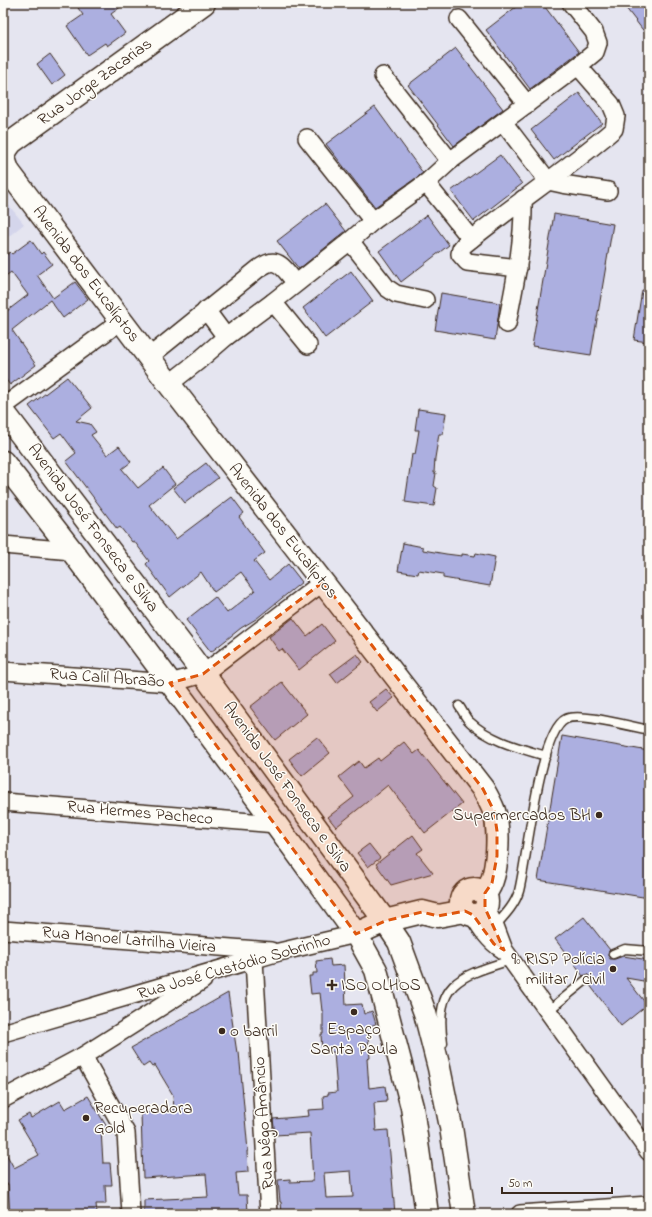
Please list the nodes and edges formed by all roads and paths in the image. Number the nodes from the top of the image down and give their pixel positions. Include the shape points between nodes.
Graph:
1 (204, 3) edge
2 (571, 3) edge
3 (459, 19) dead end
4 (578, 66) junction
5 (383, 76) dead end
6 (527, 104) junction
7 (503, 122) junction
8 (307, 138) dead end
9 (450, 161) junction
10 (9, 172) joint
11 (548, 181) junction
12 (426, 183) junction
13 (608, 191) dead end
14 (523, 199) junction
15 (373, 221) junction
16 (471, 239) junction
17 (350, 241) junction
18 (518, 268) junction
19 (296, 283) junction
20 (425, 300) dead end
21 (273, 302) junction
22 (206, 310) junction
23 (121, 321) junction
24 (507, 324) dead end
25 (226, 337) junction
26 (308, 345) dead end
27 (149, 357) junction
28 (169, 384) junction
29 (3, 407) edge
30 (3, 411) edge
31 (3, 462) edge
32 (3, 545) edge
33 (72, 552) junction
34 (323, 582) junction
35 (3, 671) edge
36 (203, 674) junction
37 (170, 683) junction
38 (459, 706) dead end
39 (649, 730) edge
40 (546, 756) junction
41 (3, 802) edge
42 (276, 824) junction
43 (478, 906) junction
44 (385, 921) junction
45 (3, 930) edge
46 (356, 934) junction
47 (649, 951) edge
48 (279, 952) junction
49 (613, 954) dead end
50 (508, 955) junction
51 (254, 960) junction
52 (220, 969) junction
53 (586, 980) dead end
54 (548, 1011) junction
55 (3, 1033) edge
56 (444, 1046) dead end
57 (83, 1056) junction
58 (3, 1099) edge
59 (649, 1152) edge
60 (649, 1205) edge
61 (131, 1214) edge
62 (269, 1214) edge
63 (427, 1214) edge
64 (464, 1214) edge
65 (520, 1214) edge

1 - 10 main road, Rua Jorge Zacarias via 12,142 5,155
2 - 4 street via 594,32 598,43 595,52
3 - 6 street
4 - 6 street
4 - 11 street via 611,104 616,116 614,129
5 - 9 street
6 - 7 street
7 - 9 street
7 - 11 street
8 - 15 street
9 - 12 street
10 - 23 main road, Avenida dos Eucalíptos
11 - 13 street
11 - 14 street
12 - 15 street
12 - 16 street
14 - 16 street
14 - 18 street via 524,223
15 - 17 street
16 - 18 street via 461,249 460,254 467,262
17 - 19 street
17 - 20 street via 387,288 396,294
18 - 24 street
19 - 21 street
19 - 22 street via 280,265 275,262 268,263
21 - 25 street
21 - 26 street
22 - 25 street
22 - 27 street
23 - 27 main road, Avenida dos Eucalíptos
23 - 29 street
25 - 28 street
27 - 28 main road, Avenida dos Eucalíptos
28 - 34 main road, Avenida dos Eucalíptos
30 - 36 main road, Avenida José Fonseca e Silva
31 - 33 main road, Avenida José Fonseca e Silva
32 - 33 street
33 - 37 main road, Avenida José Fonseca e Silva
34 - 36 street, Rua Calil Abraão
34 - 43 main road, Avenida dos Eucalíptos via 483,789 494,811 497,832 492,883
35 - 37 street, Rua Calil Abraão
36 - 37 street, Rua Calil Abraão
36 - 44 main road, Avenida José Fonseca e Silva
37 - 42 main road, Avenida José Fonseca e Silva
38 - 40 lane via 469,721 486,733 507,744
39 - 40 lane via 587,718 567,718 555,728
40 - 43 lane via 528,835 519,892 513,904
41 - 42 street, Rua Hermes Pacheco
42 - 46 main road, Avenida José Fonseca e Silva
43 - 44 main road, Rua José Custódio Sobrinho via 438,916 422,912
43 - 50 street
43 - 50 street via 483,930 494,944
44 - 46 main road, Rua José Custódio Sobrinho
44 - 64 main road, Avenida José Fonseca e Silva via 400,942 425,1013 452,1127
45 - 48 street, Rua Manoel Latrilha Vieira
46 - 48 street, Rua José Custódio Sobrinho
46 - 63 main road, Avenida José Fonseca e Silva via 376,970 412,1107
47 - 49 lane via 625,949
48 - 51 street, Rua José Custódio Sobrinho
50 - 54 street
50 - 56 lane via 463,979 446,995 442,1013
51 - 52 street, Rua José Custódio Sobrinho
51 - 62 street, Rua Nêgo Amâncio
52 - 55 street, Rua José Custódio Sobrinho
52 - 57 street
53 - 54 lane
54 - 59 street
57 - 58 street
57 - 61 street via 126,1133
60 - 65 street

